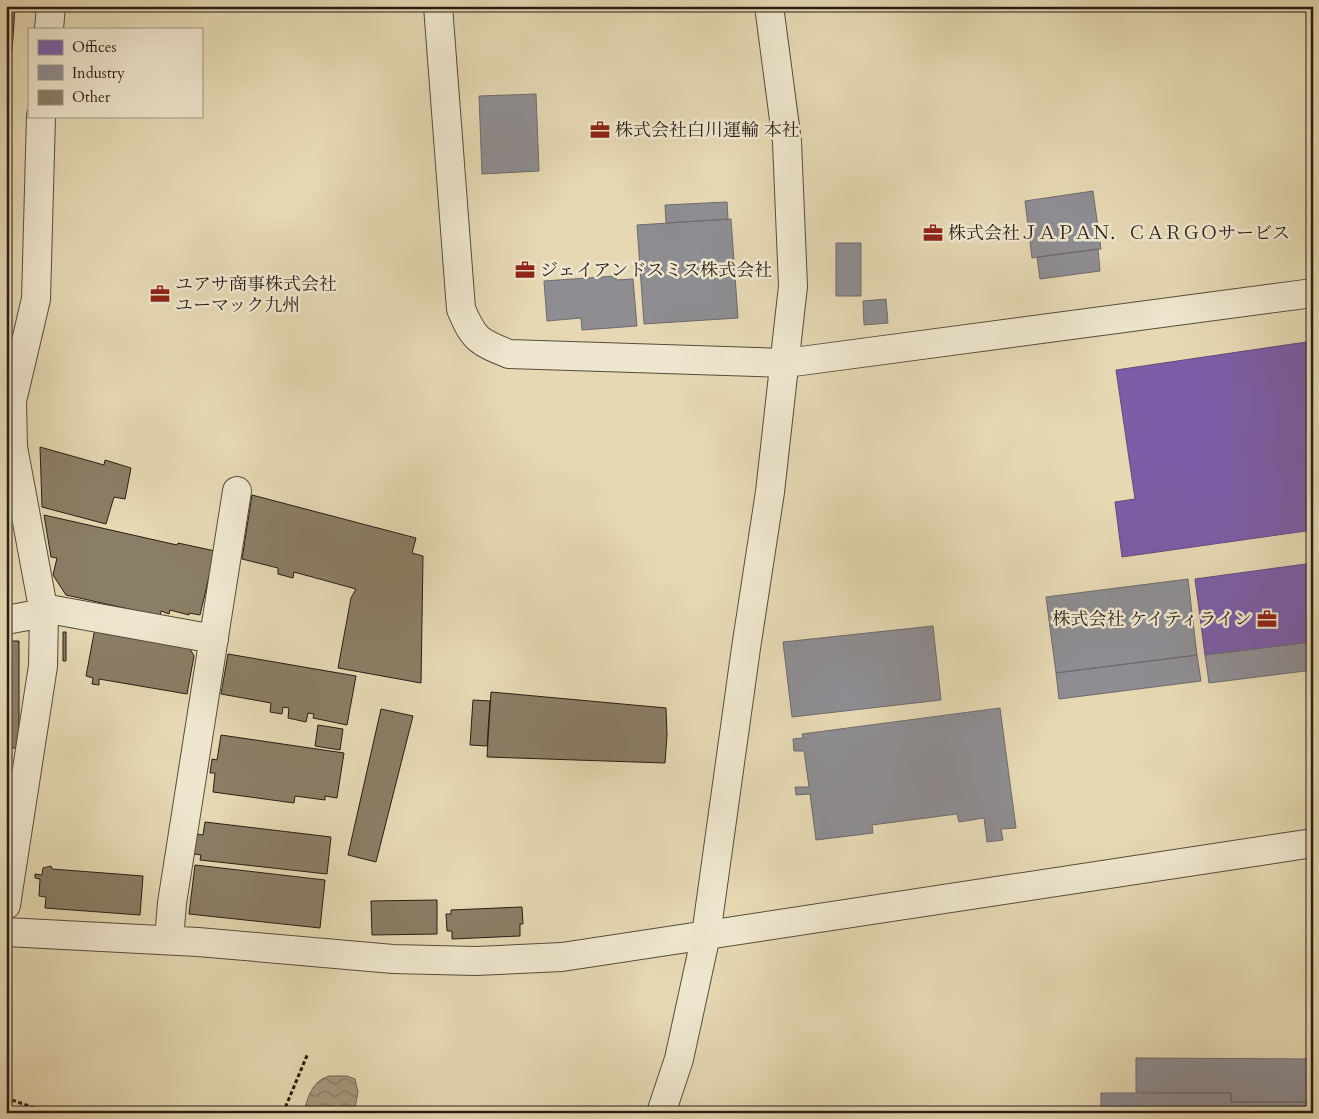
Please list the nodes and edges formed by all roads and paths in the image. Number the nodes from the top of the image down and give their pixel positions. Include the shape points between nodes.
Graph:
1 (51, 6) edge
2 (438, 6) edge
3 (769, 6) edge
4 (49, 28) edge
5 (41, 118) edge
6 (1313, 293) edge
7 (786, 363) junction
8 (237, 492) dead end
9 (43, 610) junction
10 (6, 620) edge
11 (214, 639) junction
12 (1313, 843) edge
13 (6, 905) edge
14 (6, 932) edge
15 (706, 935) junction
16 (169, 940) junction
17 (308, 1053) dead end
18 (6, 1098) edge
19 (49, 1113) edge
20 (283, 1113) edge
21 (661, 1113) edge

1 - 4 street
2 - 7 street via 461,309 469,328 483,344 509,354 532,356
3 - 7 street via 788,142 793,286
5 - 9 street via 36,299 12,402 13,447
6 - 7 street
7 - 15 street
8 - 11 street
9 - 10 street
9 - 11 street
9 - 13 street via 43,666
11 - 16 street via 172,903
12 - 15 street
14 - 16 street
15 - 16 street via 562,957 476,961 393,959
15 - 21 street via 680,1059
17 - 20 path
18 - 19 path

